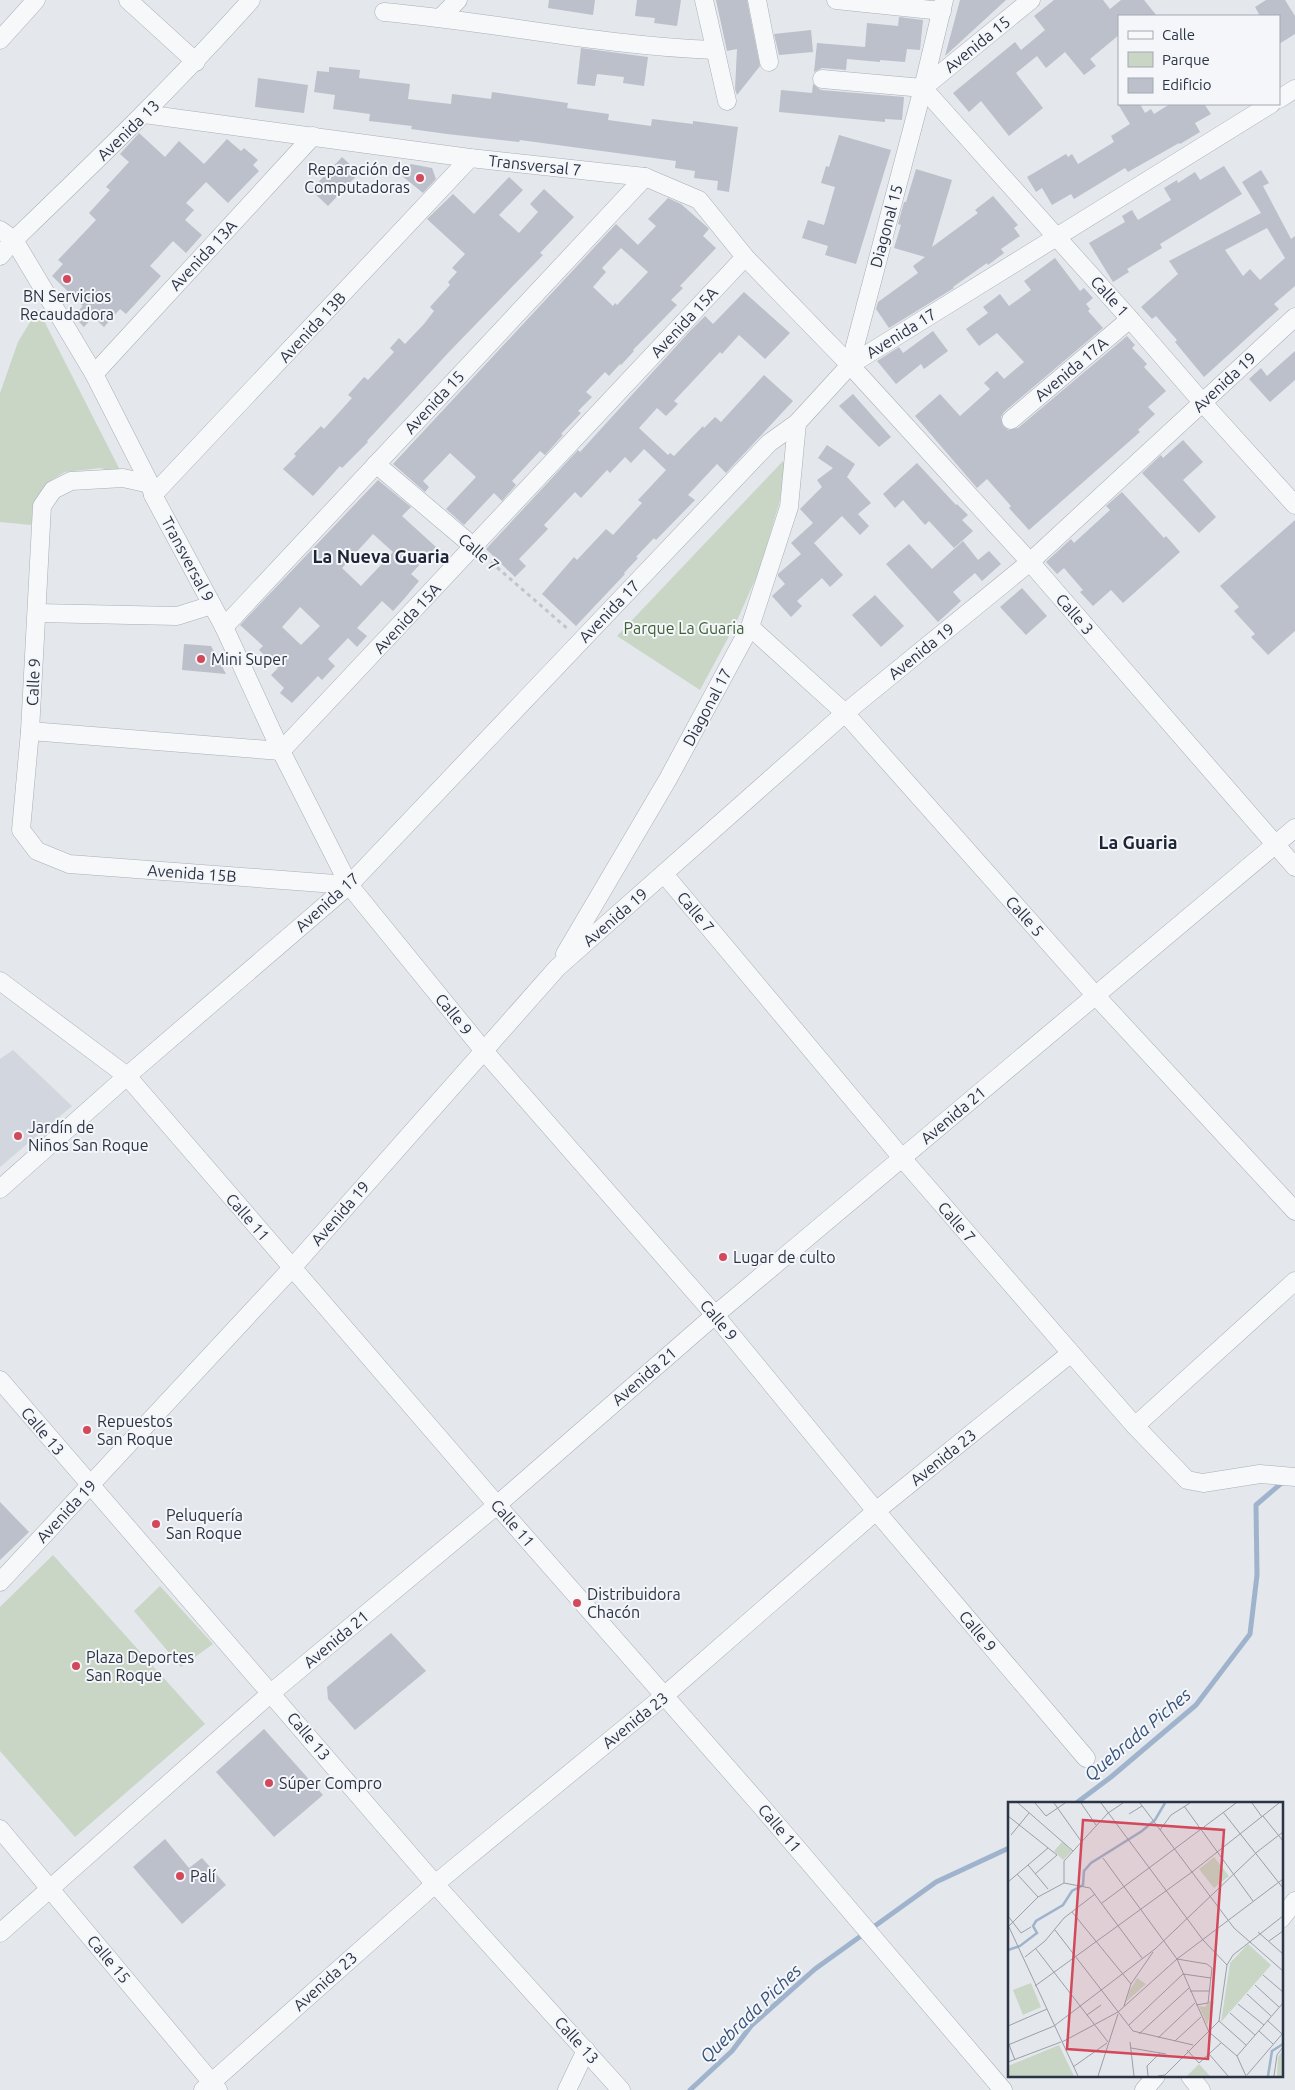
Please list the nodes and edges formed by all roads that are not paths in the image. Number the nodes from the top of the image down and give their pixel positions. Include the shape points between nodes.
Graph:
1 (36, 0) edge
2 (128, 0) edge
3 (251, 0) edge
4 (458, 0) edge
5 (704, 0) edge
6 (757, 0) edge
7 (836, 0) edge
8 (1031, 0) edge
9 (943, 5) edge
10 (384, 12) dead end
11 (441, 17) junction
12 (0, 40) edge
13 (714, 50) junction
14 (196, 62) junction
15 (769, 62) dead end
16 (822, 79) dead end
17 (923, 88) junction
18 (1295, 89) edge
19 (1280, 98) edge
20 (727, 101) dead end
21 (1269, 105) edge
22 (144, 114) junction
23 (313, 136) junction
24 (470, 158) junction
25 (645, 177) junction
26 (7, 235) edge
27 (1056, 236) junction
28 (0, 256) edge
29 (745, 257) junction
30 (1295, 316) edge
31 (1130, 318) junction
32 (850, 364) junction
33 (94, 374) junction
34 (1202, 402) junction
35 (1011, 420) dead end
36 (796, 423) junction
37 (376, 464) junction
38 (152, 489) junction
39 (1295, 506) edge
40 (474, 547) junction
41 (1030, 562) junction
42 (212, 604) junction
43 (37, 614) junction
44 (224, 626) junction
45 (750, 627) junction
46 (845, 713) junction
47 (30, 731) junction
48 (281, 751) junction
49 (1295, 828) edge
50 (1275, 844) junction
51 (37, 851) joint
52 (1295, 867) edge
53 (664, 874) junction
54 (349, 885) junction
55 (557, 968) junction
56 (0, 981) edge
57 (1096, 996) junction
58 (484, 1051) junction
59 (127, 1076) junction
60 (902, 1158) junction
61 (0, 1189) edge
62 (1295, 1211) edge
63 (292, 1268) junction
64 (1295, 1281) edge
65 (715, 1315) junction
66 (1070, 1353) junction
67 (0, 1380) edge
68 (1135, 1426) junction
69 (1290, 1476) edge
70 (90, 1486) junction
71 (497, 1505) junction
72 (876, 1510) junction
73 (0, 1582) edge
74 (271, 1692) junction
75 (664, 1696) junction
76 (1086, 1758) dead end
77 (0, 1829) edge
78 (434, 1884) junction
79 (50, 1889) junction
80 (1295, 1902) edge
81 (1282, 1917) edge
82 (0, 1933) edge
83 (586, 2050) junction
84 (1154, 2078) edge
85 (1191, 2078) edge
86 (211, 2087) edge
87 (567, 2090) edge
88 (621, 2090) edge
89 (1003, 2090) edge
90 (1144, 2090) edge
91 (1200, 2090) edge

1 - 12 street
2 - 14 street
3 - 14 street, Avenida 13
4 - 11 street
5 - 13 street
6 - 15 street
7 - 9 street
8 - 17 street, Avenida 15
9 - 17 street, Diagonal 15
10 - 11 street
11 - 13 street via 670,48
13 - 20 street
14 - 22 street, Avenida 13
16 - 17 street
17 - 27 street, Calle 1
17 - 32 street, Diagonal 15
18 - 19 street
21 - 27 street, Avenida 17
22 - 23 street, Transversal 7
22 - 26 street, Avenida 13
23 - 24 street, Transversal 7
23 - 33 street, Avenida 13A
24 - 25 street, Transversal 7
24 - 38 street, Avenida 13B
25 - 29 street, Transversal 7 via 699,200
25 - 37 street, Avenida 15
26 - 28 street, Avenida 13
26 - 33 street, Transversal 9
27 - 31 street, Calle 1
27 - 32 street, Avenida 17
29 - 32 street, Transversal 7
29 - 40 street, Avenida 15A
30 - 34 street, Avenida 19
31 - 34 street, Calle 1
31 - 35 street, Avenida 17A
32 - 36 street, Avenida 17
32 - 41 street, Calle 3
33 - 38 street, Transversal 9
34 - 39 street, Calle 1
34 - 41 street, Avenida 19
36 - 45 street, Diagonal 17 via 789,507
36 - 54 street, Avenida 17 via 769,443
37 - 40 street, Calle 7
37 - 44 street, Avenida 15
38 - 42 street, Transversal 9
38 - 43 street, Calle 9 via 123,478 71,481 54,490 42,506
40 - 48 street, Avenida 15A
41 - 46 street, Avenida 19
41 - 50 street, Calle 3
42 - 43 street via 177,616
42 - 44 street, Transversal 9
43 - 47 street, Calle 9
44 - 48 street, Transversal 9
45 - 46 street, Calle 5
45 - 55 street, Diagonal 17 via 668,779
46 - 53 street, Avenida 19
46 - 57 street, Calle 5
47 - 48 street
47 - 51 street, Calle 9 via 21,830
48 - 54 street, Transversal 9
49 - 50 street, Avenida 21
50 - 52 street, Calle 3
50 - 57 street, Avenida 21
51 - 54 street, Avenida 15B via 69,864 85,866
53 - 55 street, Avenida 19
53 - 60 street, Calle 7
54 - 58 street, Calle 9
54 - 59 street, Avenida 17
55 - 58 street, Avenida 19
56 - 59 street, Calle 11
57 - 60 street, Avenida 21
57 - 62 street, Calle 5
58 - 63 street, Avenida 19
58 - 65 street, Calle 9
59 - 61 street, Avenida 17
59 - 63 street, Calle 11
60 - 65 street, Avenida 21
60 - 66 street, Calle 7
63 - 70 street, Avenida 19
63 - 71 street, Calle 11
64 - 68 street
65 - 71 street, Avenida 21
65 - 72 street, Calle 9
66 - 68 street, Calle 7
66 - 72 street, Avenida 23
67 - 70 street, Calle 13
68 - 69 street, Calle 7 via 1187,1480 1203,1483 1260,1474
70 - 73 street, Avenida 19
70 - 74 street, Calle 13
71 - 74 street, Avenida 21
71 - 75 street, Calle 11
72 - 75 street, Avenida 23
72 - 76 street, Calle 9
74 - 78 street, Calle 13
74 - 79 street, Avenida 21
75 - 78 street, Avenida 23
75 - 89 street, Calle 11
77 - 79 street, Calle 15
78 - 83 street, Calle 13
78 - 86 street, Avenida 23
79 - 82 street, Avenida 21
79 - 86 street, Calle 15
80 - 81 street
83 - 87 street
83 - 88 street, Calle 13
84 - 90 street
85 - 91 street

